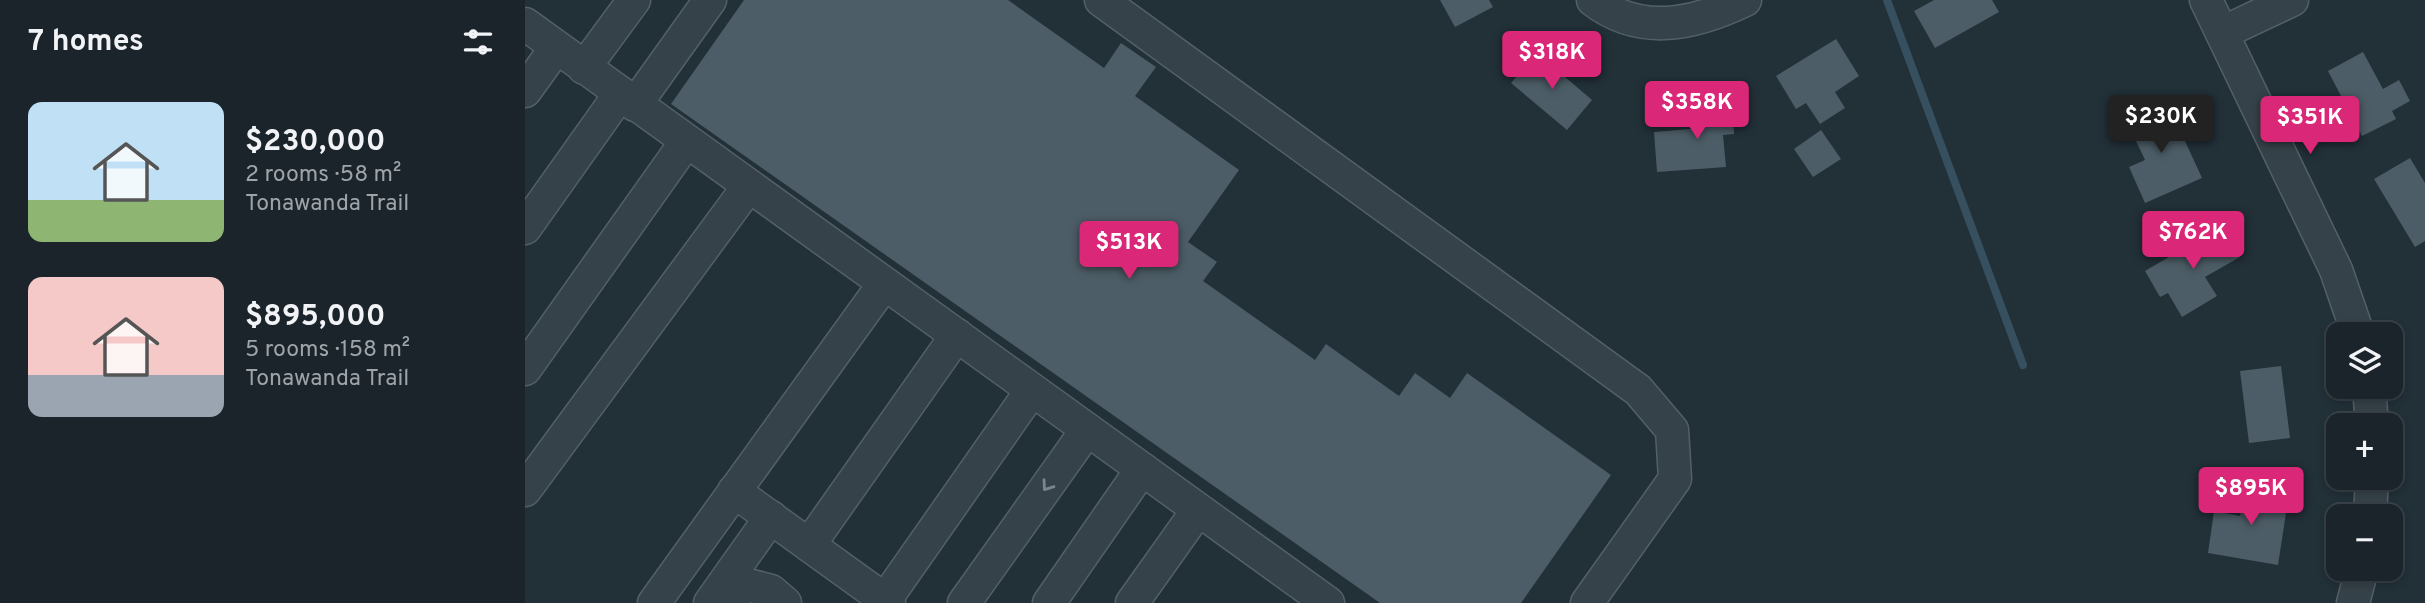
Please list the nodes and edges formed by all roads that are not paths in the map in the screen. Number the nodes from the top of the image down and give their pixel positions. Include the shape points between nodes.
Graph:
1 (634, 0) edge
2 (710, 0) edge
3 (1101, 0) edge
4 (1593, 0) edge
5 (1745, 0) edge
6 (2206, 0) edge
7 (2292, 0) edge
8 (525, 24) edge
9 (2222, 33) junction
10 (556, 48) junction
11 (584, 68) junction
12 (525, 91) edge
13 (627, 100) junction
14 (685, 142) junction
15 (748, 187) junction
16 (525, 228) edge
17 (884, 284) junction
18 (2354, 322) edge
19 (957, 335) junction
20 (525, 369) edge
21 (1032, 390) junction
22 (1087, 430) junction
23 (1142, 469) junction
24 (525, 490) edge
25 (734, 491) junction
26 (1198, 510) junction
27 (771, 517) junction
28 (809, 545) junction
29 (2359, 581) edge
30 (886, 602) edge
31 (653, 603) edge
32 (711, 603) edge
33 (719, 603) edge
34 (785, 603) edge
35 (964, 603) edge
36 (1049, 603) edge
37 (1132, 603) edge
38 (1328, 603) edge
39 (1587, 603) edge
40 (2353, 603) edge

1 - 11 street
2 - 13 street
3 - 39 street via 1638,390 1672,429 1675,479
4 - 5 street via 1617,14 1664,24 1711,16
6 - 9 street
7 - 9 street
8 - 10 street
9 - 18 street via 2336,270
10 - 11 street
10 - 12 street
11 - 13 street
13 - 14 street
13 - 16 street
14 - 15 street
14 - 20 street
15 - 17 street
15 - 24 street
17 - 19 street
17 - 25 street
19 - 21 street
19 - 28 street
21 - 22 street
21 - 30 street
22 - 23 street
22 -> 35 street
23 - 26 street
23 - 36 street
25 - 27 street
25 - 31 street
26 - 37 street
26 - 38 street
27 - 28 street
27 - 32 street
28 - 30 street
29 - 40 street
33 - 34 street via 748,584 771,591

